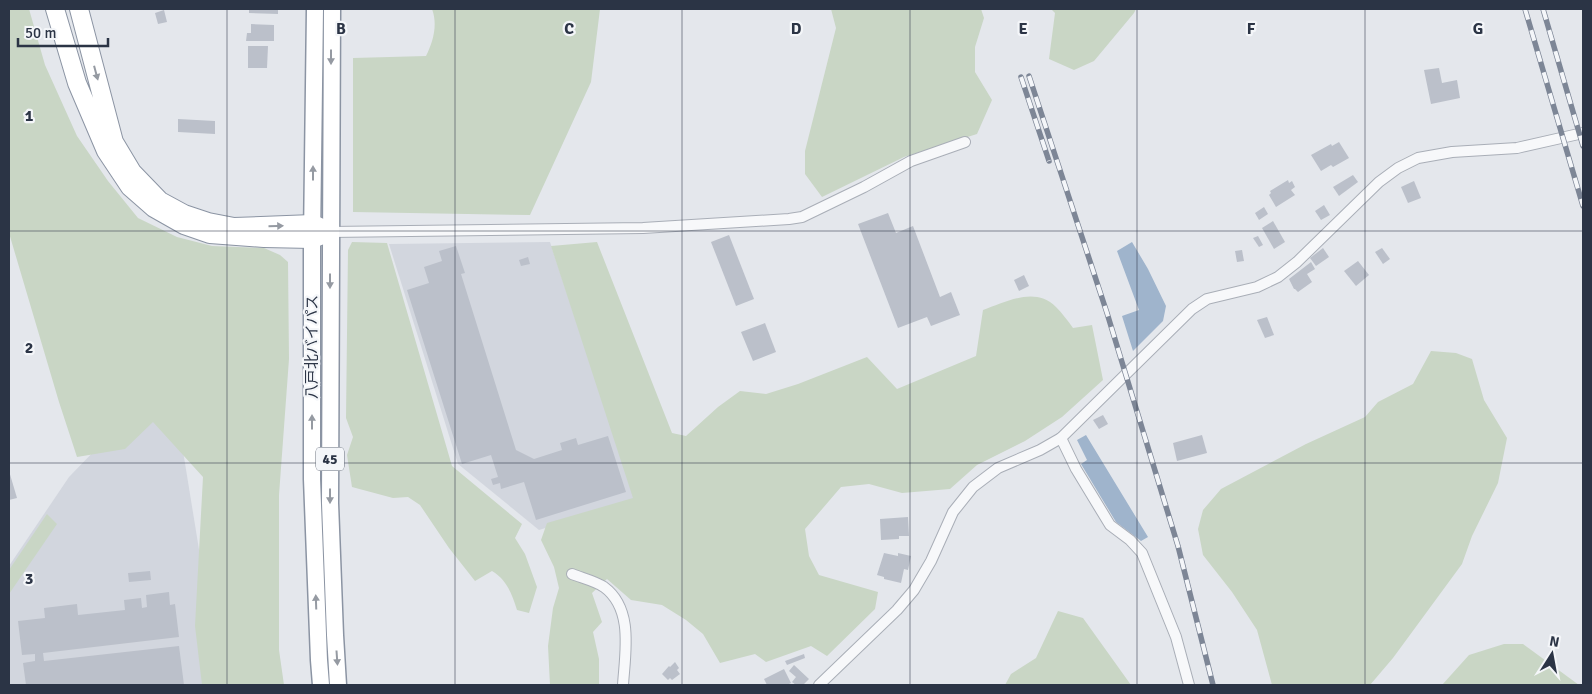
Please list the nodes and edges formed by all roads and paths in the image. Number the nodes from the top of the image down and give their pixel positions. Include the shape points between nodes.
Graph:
1 (54, 9) edge
2 (79, 9) edge
3 (315, 9) edge
4 (332, 9) edge
5 (1583, 133) edge
6 (965, 142) dead end
7 (312, 232) junction
8 (330, 232) junction
9 (1061, 438) junction
10 (572, 574) dead end
11 (321, 685) edge
12 (338, 685) edge
13 (623, 685) edge
14 (819, 685) edge
15 (1189, 685) edge

1 - 7 highway via 77,83 106,151 130,186 154,208 184,225 210,234 264,238
2 -> 7 highway via 114,142 132,172 160,201 208,222
7 -> 3 highway, 八戸北バイパス / 45
4 -> 8 highway, 八戸北バイパス / 45
5 - 9 street via 1517,148 1452,152 1418,158 1398,168 1278,277 1257,287 1208,299 1192,309
6 - 8 street via 911,161 802,217 789,219 643,228
7 - 8 highway
11 -> 7 highway, 八戸北バイパス / 45 via 312,479
8 -> 12 highway, 八戸北バイパス / 45 via 330,504
9 - 14 street via 998,468 973,487 953,512 914,590
9 - 15 street via 1110,525 1142,553 1176,637
10 - 13 street via 603,587 616,599 626,632

